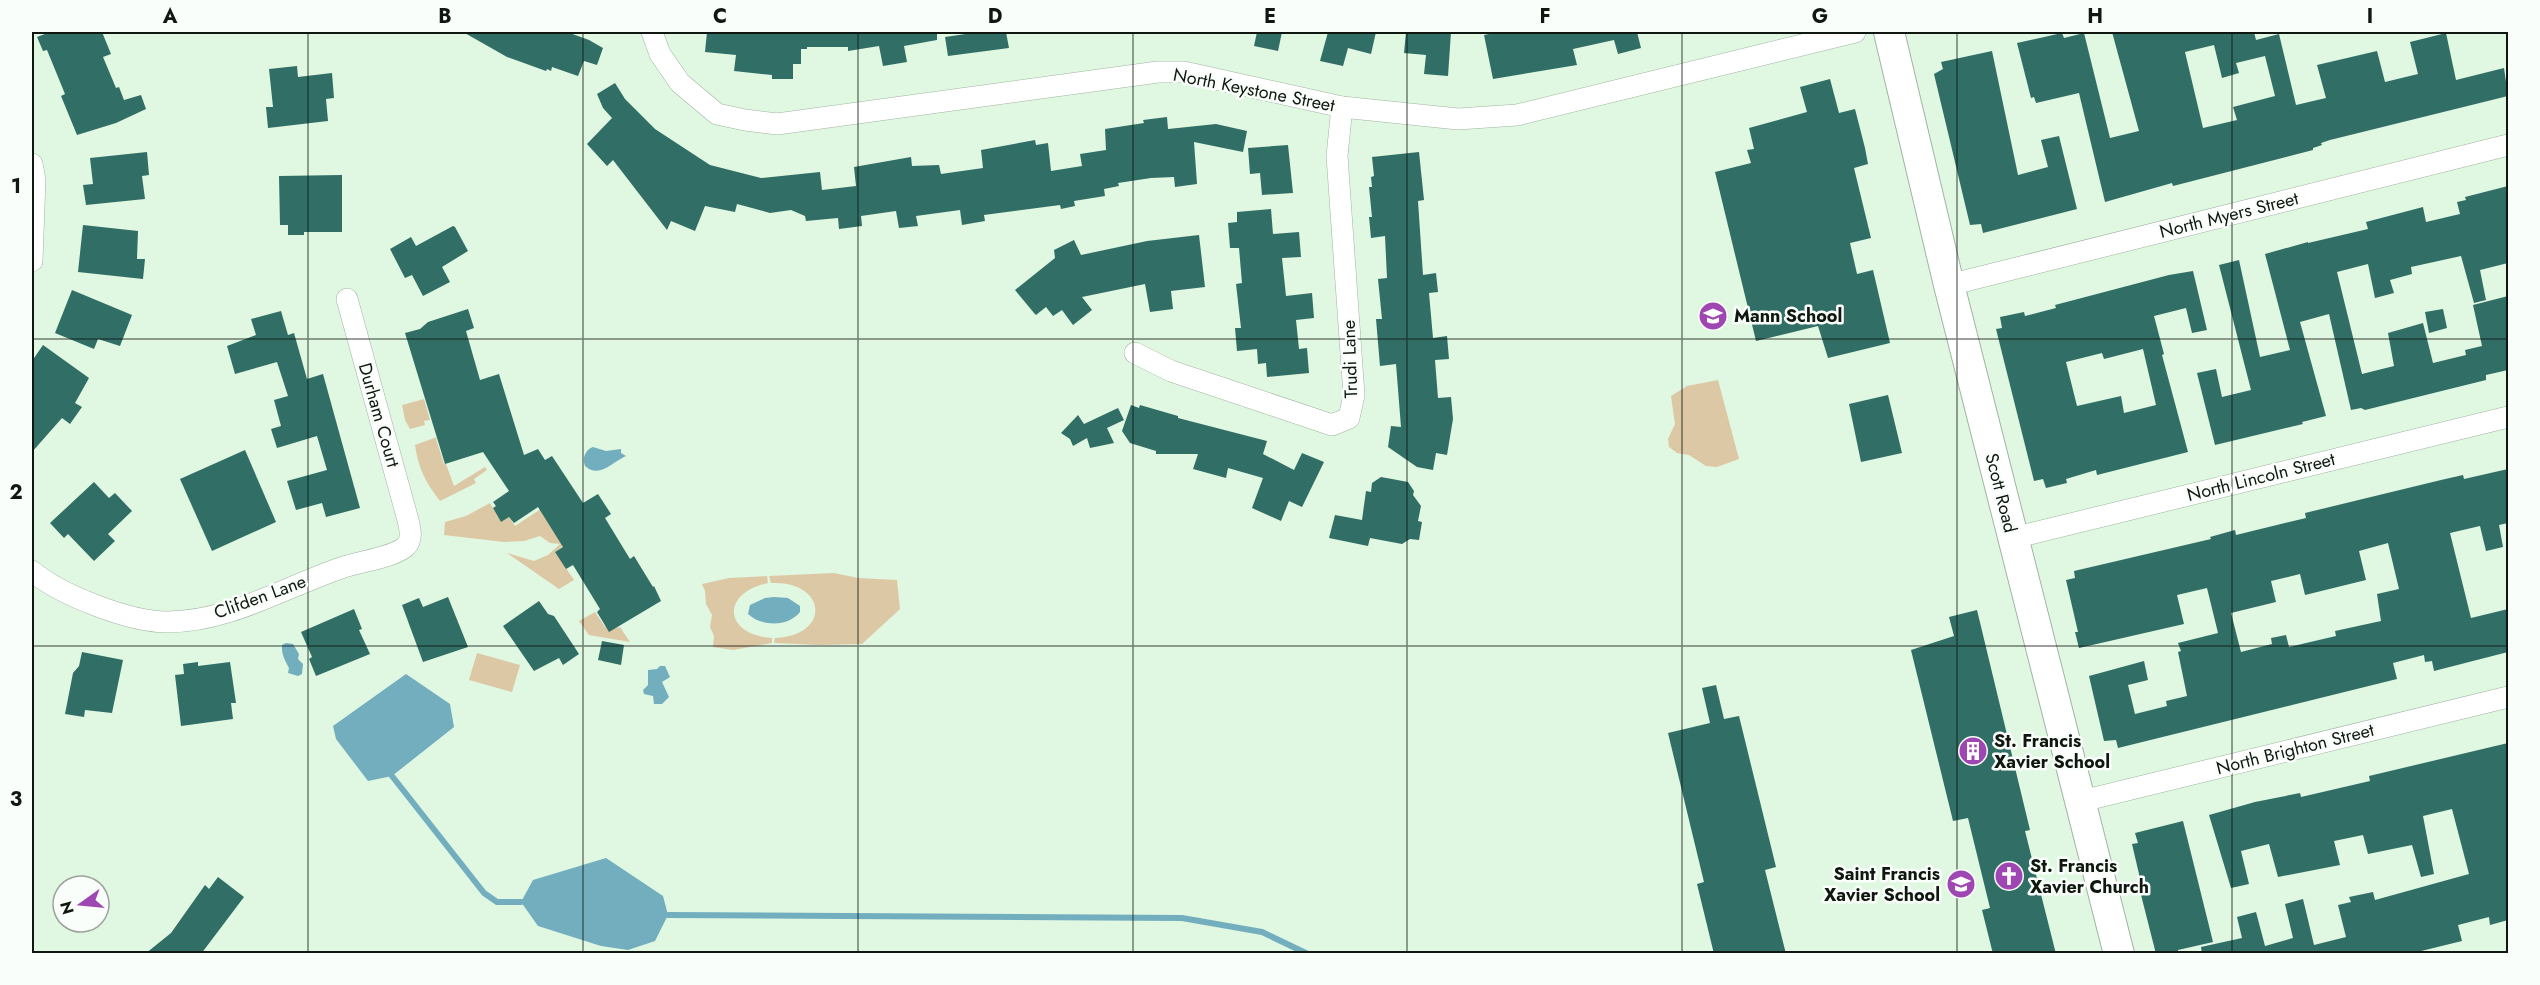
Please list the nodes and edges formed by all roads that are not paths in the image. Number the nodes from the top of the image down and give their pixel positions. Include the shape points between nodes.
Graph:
1 (652, 32) edge
2 (1855, 32) edge
3 (1889, 32) edge
4 (1342, 107) junction
5 (2508, 144) edge
6 (32, 164) edge
7 (32, 261) edge
8 (1949, 285) junction
9 (347, 299) dead end
10 (1135, 352) dead end
11 (2508, 417) edge
12 (411, 531) joint
13 (2013, 538) junction
14 (32, 571) edge
15 (2508, 697) edge
16 (2082, 801) junction
17 (2120, 954) edge

1 - 4 street, North Keystone Street via 660,54 680,82 717,114 755,122 777,124 1158,72 1184,72
2 - 4 street, North Keystone Street via 1517,116 1458,119
3 - 8 street, Scott Road
4 - 10 street, Trudi Lane via 1337,156 1354,394 1349,418 1332,425 1171,371
5 - 8 street, North Myers Street
6 - 7 street
8 - 13 street, Scott Road
9 - 12 street, Durham Court
11 - 13 street, North Lincoln Street
12 - 14 street, Clifden Lane via 406,546 397,551 342,567 250,605 167,622 125,617 62,590
13 - 16 street, Scott Road
15 - 16 street, North Brighton Street
16 - 17 street, Scott Road

